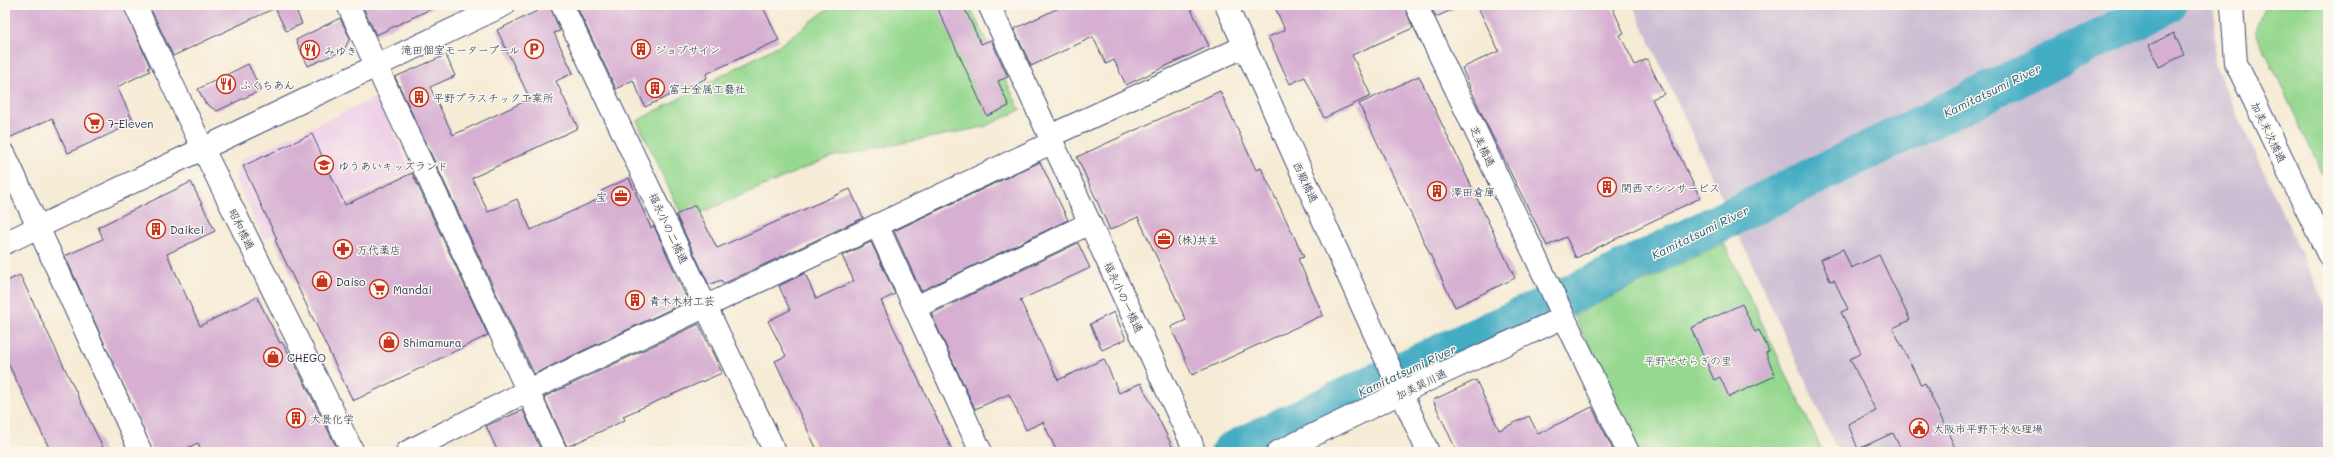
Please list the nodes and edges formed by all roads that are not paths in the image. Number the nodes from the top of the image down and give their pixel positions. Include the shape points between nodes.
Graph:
1 (135, 5) edge
2 (348, 5) edge
3 (504, 5) edge
4 (562, 5) edge
5 (989, 5) edge
6 (1226, 5) edge
7 (1416, 5) edge
8 (2232, 5) edge
9 (1242, 43) junction
10 (377, 66) junction
11 (1052, 139) junction
12 (203, 149) junction
13 (5, 155) edge
14 (1090, 223) junction
15 (877, 225) junction
16 (39, 227) junction
17 (5, 243) edge
18 (2328, 254) edge
19 (706, 306) junction
20 (916, 307) junction
21 (1562, 314) junction
22 (1399, 388) junction
23 (527, 391) junction
24 (142, 452) edge
25 (353, 452) edge
26 (407, 452) edge
27 (556, 452) edge
28 (775, 452) edge
29 (981, 452) edge
30 (1194, 452) edge
31 (1278, 452) edge
32 (1428, 452) edge
33 (1628, 452) edge

1 - 12 street, 昭和橋通
2 - 10 street
3 - 10 street
4 - 19 street, 福永小の二橋通
5 - 11 street, 福永小の一橋通
6 - 9 street, 西殿橋通
7 - 21 street, 芝美橋通
8 - 18 street, 加美末次橋通 via 2236,63
9 - 11 street via 1239,49
9 - 22 street, 西殿橋通
10 - 12 street
10 - 23 street
11 - 14 street, 福永小の一橋通
11 - 15 street
12 - 16 street
12 - 25 street, 昭和橋通
13 - 16 street
14 - 20 street
14 - 30 street, 福永小の一橋通
15 - 19 street
15 - 20 street
16 - 17 street
16 - 24 street
19 - 23 street
19 - 28 street, 福永小の二橋通
20 - 29 street
21 - 22 street, 加美巽川通
21 - 33 street
22 - 31 street, 加美巽川通
22 - 32 street, 西殿橋通
23 - 26 street
23 - 27 street

